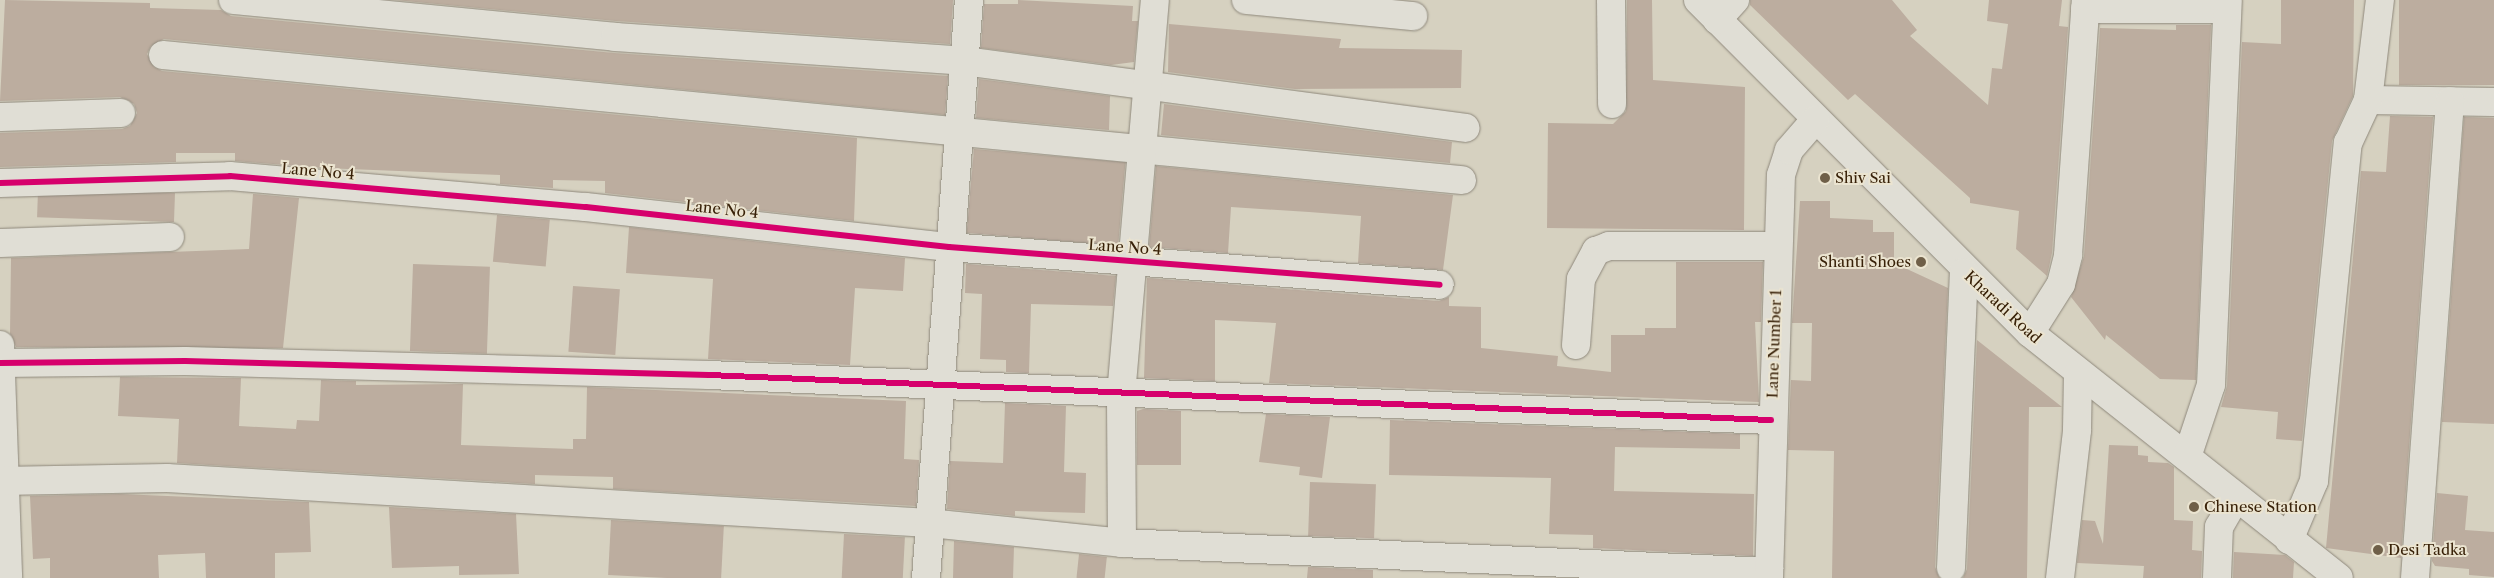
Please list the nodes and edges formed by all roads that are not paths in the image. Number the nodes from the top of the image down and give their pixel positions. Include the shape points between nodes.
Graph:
1 (233, 0) edge
2 (969, 0) edge
3 (1155, 0) edge
4 (1246, 0) edge
5 (1611, 0) edge
6 (1698, 0) edge
7 (1735, 0) edge
8 (2380, 0) edge
9 (2228, 4) edge
10 (2085, 5) edge
11 (1414, 16) dead end
12 (1717, 20) junction
13 (163, 55) dead end
14 (964, 61) junction
15 (1147, 83) junction
16 (2368, 100) junction
17 (2450, 101) junction
18 (2494, 102) edge
19 (1612, 104) dead end
20 (121, 113) dead end
21 (0, 117) edge
22 (1815, 120) junction
23 (1466, 128) dead end
24 (959, 135) junction
25 (1142, 150) junction
26 (1462, 180) dead end
27 (0, 183) edge
28 (170, 237) dead end
29 (0, 243) edge
30 (1778, 246) junction
31 (949, 247) junction
32 (1133, 260) junction
33 (1964, 272) junction
34 (1440, 284) dead end
35 (2030, 333) junction
36 (1576, 345) dead end
37 (0, 357) edge
38 (2078, 374) junction
39 (937, 388) junction
40 (1120, 395) junction
41 (1771, 420) junction
42 (2187, 457) junction
43 (2, 480) edge
44 (2236, 498) junction
45 (930, 523) junction
46 (2289, 540) junction
47 (1122, 543) junction
48 (1951, 568) dead end
49 (2324, 573) edge
50 (1769, 575) edge
51 (8, 578) edge
52 (926, 578) edge
53 (2060, 578) edge
54 (2217, 578) edge
55 (2415, 578) edge

1 - 14 street via 615,37
2 - 14 street
3 - 15 street
4 - 11 street
5 - 19 street
6 - 12 street, Kharadi Road
7 - 12 street
8 - 16 street
9 - 10 street
9 - 42 street via 2211,385
10 - 35 street via 2068,255 2061,284
12 - 22 street, Kharadi Road
13 - 24 street
14 - 15 street
14 - 24 street
15 - 23 street
15 - 25 street
16 - 17 street
16 - 46 street via 2348,143 2314,480
17 - 18 street
17 - 55 street
20 - 21 street
22 - 30 street, Lane Number 1 via 1789,150 1781,175
22 - 33 street, Kharadi Road
24 - 25 street
24 - 31 street
25 - 26 street
25 - 32 street
27 - 31 street, Lane No 4 via 230,176 586,207
28 - 29 street
30 - 36 street via 1609,246 1596,251 1581,279
30 - 41 street, Lane Number 1
31 - 32 street, Lane No 4
31 - 39 street
32 - 34 street, Lane No 4
32 - 40 street
33 - 35 street, Kharadi Road
33 - 48 street
35 - 38 street, Kharadi Road
37 - 39 street via 709,375
37 - 43 street
38 - 42 street, Kharadi Road
38 - 53 street via 2077,430
39 - 40 street
39 - 45 street
40 - 41 street
40 - 47 street
41 - 50 street, Lane Number 1
42 - 44 street, Kharadi Road
43 - 45 street via 167,478
43 - 51 street
44 - 46 street, Kharadi Road
44 - 54 street via 2219,527
45 - 47 street
45 - 52 street
46 - 49 street, Kharadi Road
47 - 50 street

